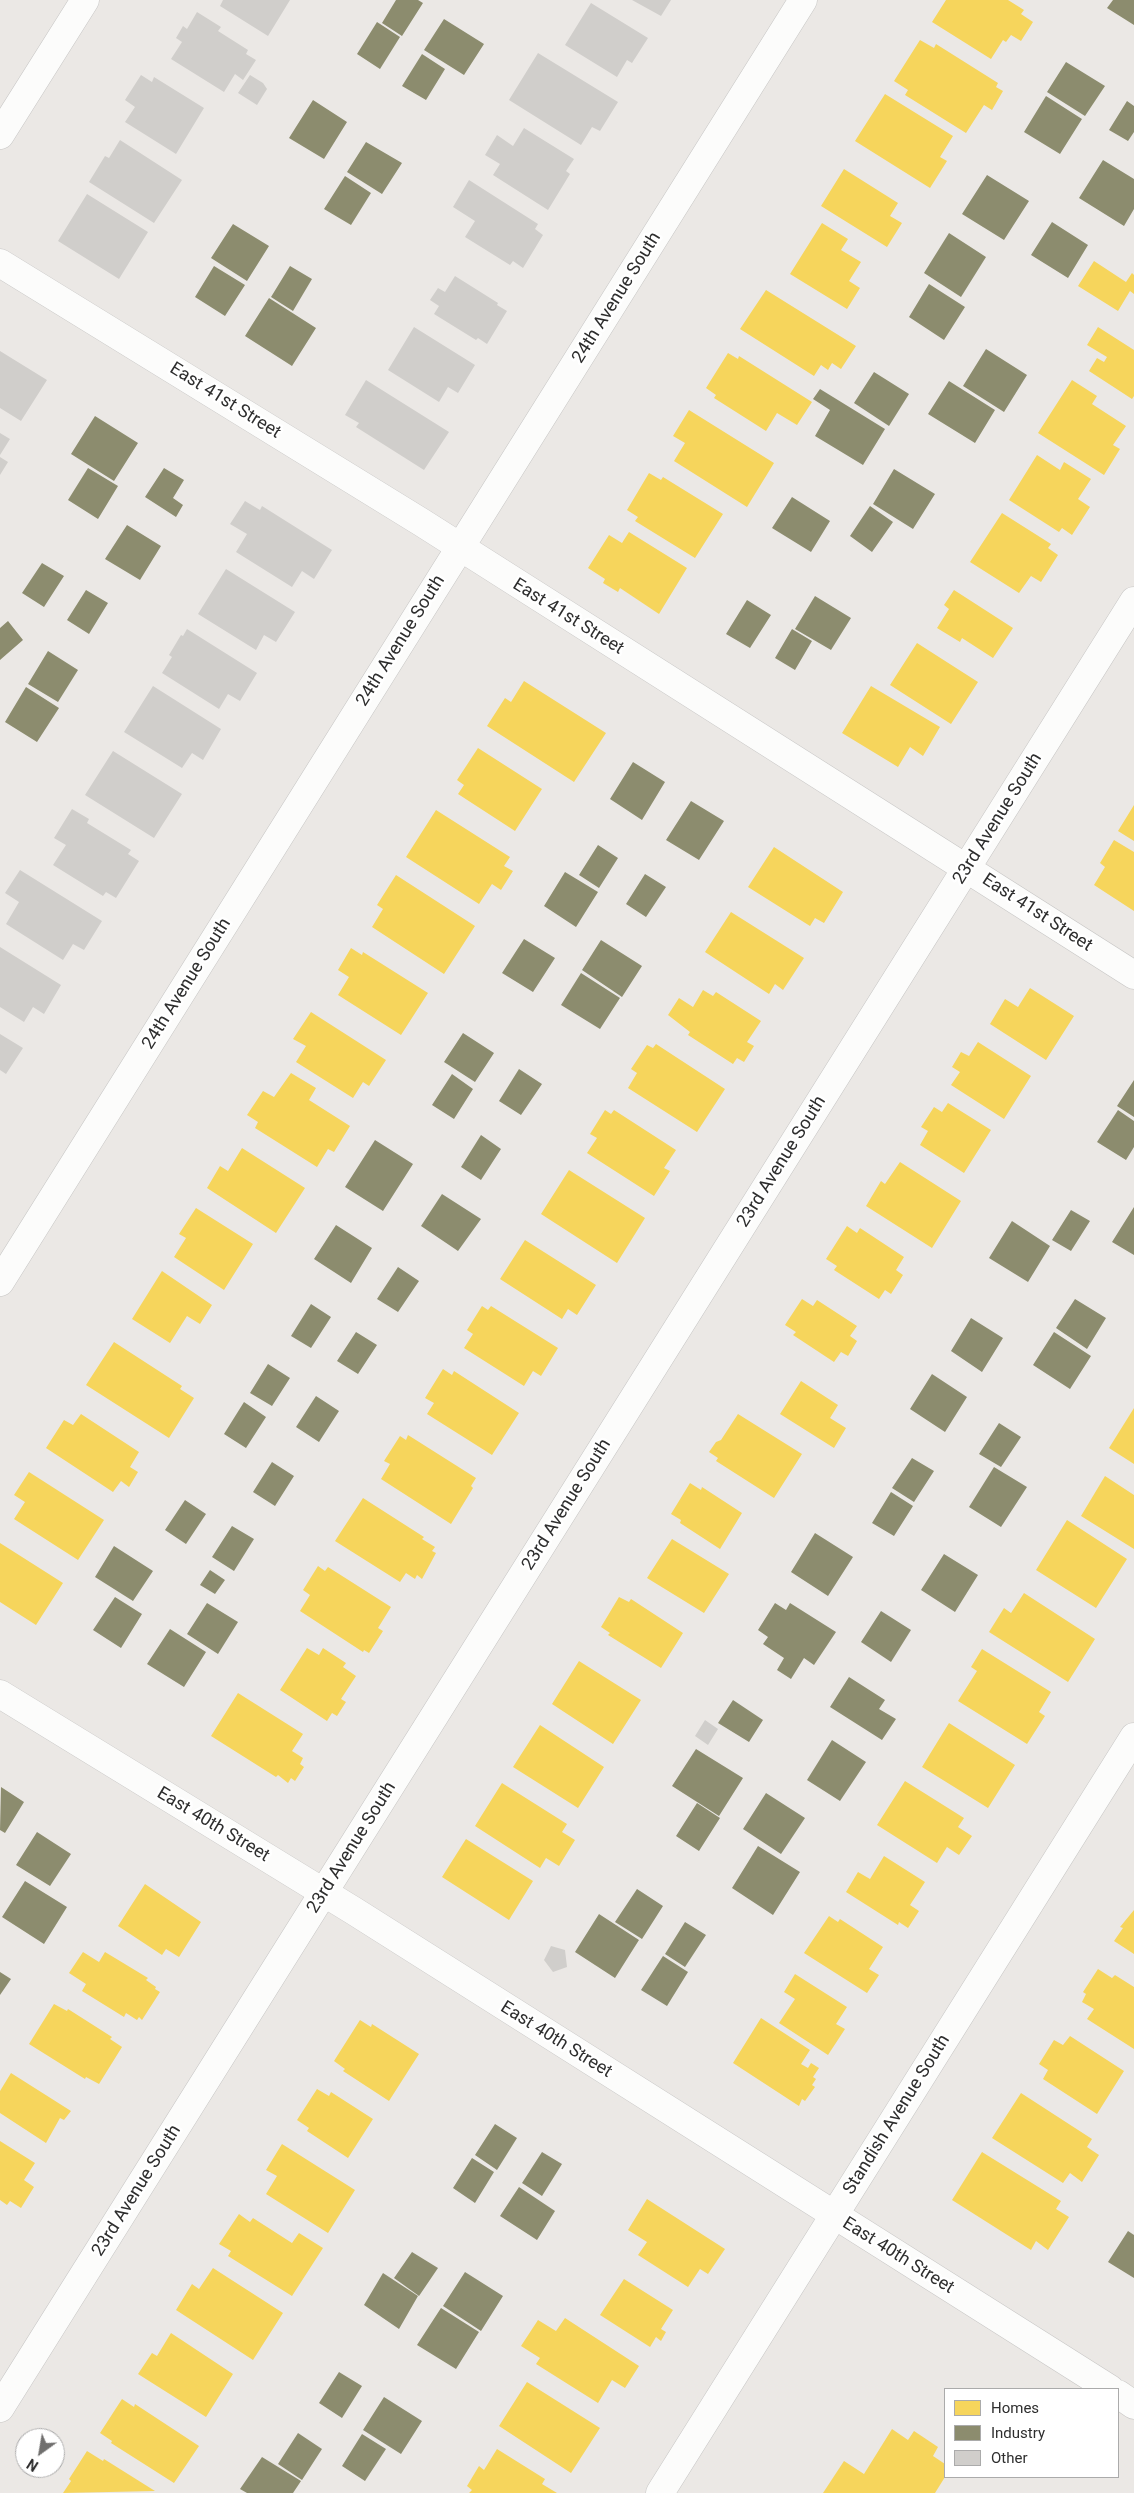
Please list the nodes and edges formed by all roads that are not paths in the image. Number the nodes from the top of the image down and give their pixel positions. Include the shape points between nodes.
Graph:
1 (85, 0) edge
2 (804, 0) edge
3 (0, 135) edge
4 (0, 263) edge
5 (459, 548) junction
6 (1134, 601) edge
7 (966, 868) junction
8 (1134, 975) edge
9 (0, 1282) edge
10 (0, 1694) edge
11 (1134, 1737) edge
12 (324, 1892) junction
13 (833, 2215) junction
14 (1108, 2388) edge
15 (1119, 2395) edge
16 (1134, 2404) edge
17 (0, 2408) edge
18 (660, 2493) edge

1 - 3 street
2 - 5 street, 24th Avenue South
4 - 5 street, East 41st Street
5 - 7 street, East 41st Street
5 - 9 street, 24th Avenue South
6 - 7 street, 23rd Avenue South
7 - 8 street, East 41st Street
7 - 12 street, 23rd Avenue South
10 - 12 street, East 40th Street
11 - 13 street, Standish Avenue South
12 - 13 street, East 40th Street
12 - 17 street, 23rd Avenue South
13 - 14 street, East 40th Street
13 - 18 street, Standish Avenue South
15 - 16 street

